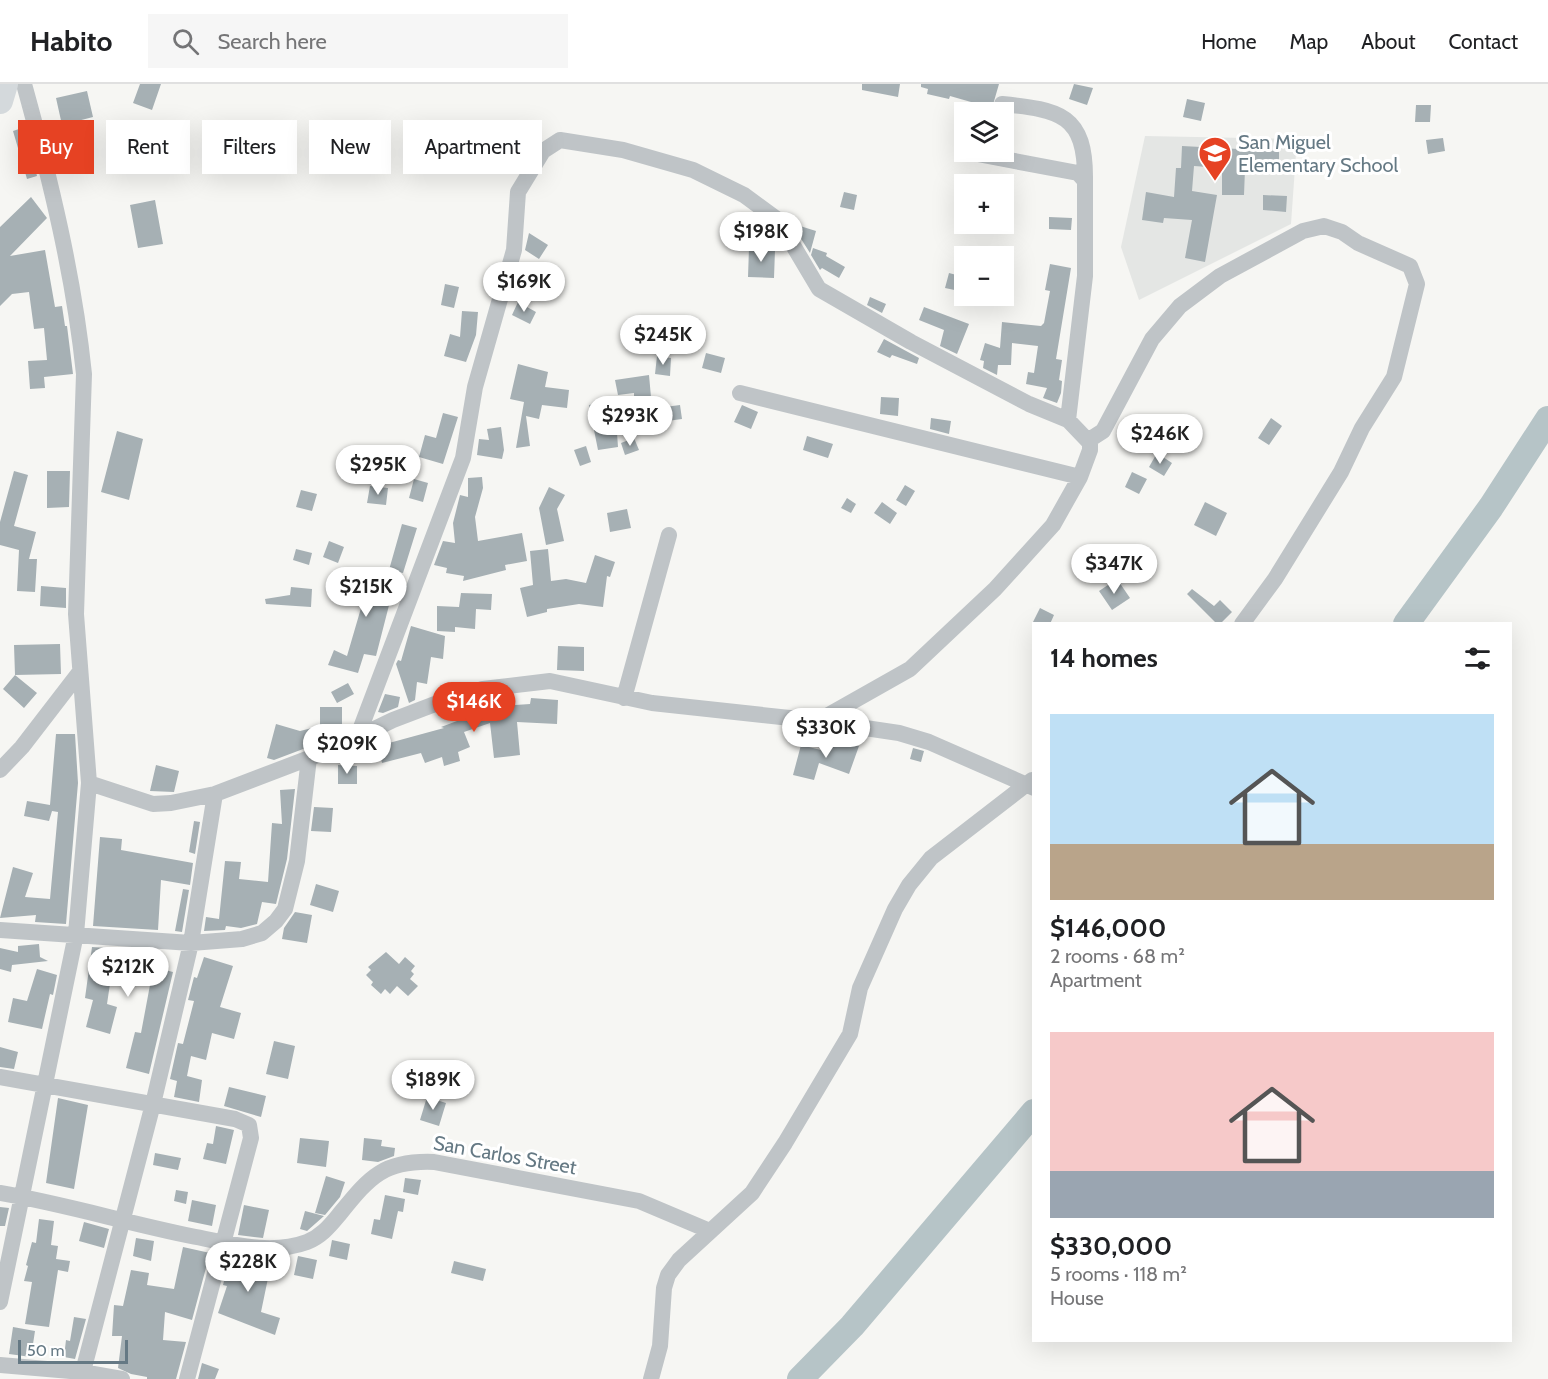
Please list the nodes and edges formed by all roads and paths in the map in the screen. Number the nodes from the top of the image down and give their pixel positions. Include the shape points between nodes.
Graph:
1 (5, 84) edge
2 (24, 84) edge
3 (0, 101) edge
4 (1014, 107) edge
5 (1014, 160) edge
6 (1085, 181) junction
7 (740, 393) dead end
8 (1068, 420) junction
9 (1089, 440) junction
10 (1080, 477) junction
11 (669, 535) dead end
12 (1243, 622) edge
13 (79, 673) junction
14 (624, 698) junction
15 (818, 721) junction
16 (357, 738) junction
17 (309, 758) junction
18 (0, 770) edge
19 (89, 783) junction
20 (1031, 784) edge
21 (215, 794) junction
22 (0, 930) edge
23 (76, 934) junction
24 (191, 943) junction
25 (0, 1077) edge
26 (46, 1085) junction
27 (153, 1104) junction
28 (0, 1193) edge
29 (22, 1197) junction
30 (121, 1221) junction
31 (710, 1231) junction
32 (225, 1242) junction
33 (0, 1302) edge
34 (0, 1365) edge
35 (82, 1376) edge
36 (122, 1379) edge
37 (188, 1379) edge
38 (651, 1379) edge

1 - 3 highway
2 - 13 street via 47,166 83,362 76,614
4 - 6 street via 1054,112 1070,123 1079,134 1085,156
5 - 6 street via 1078,173
6 - 8 street via 1085,276
7 - 10 street
8 - 9 street
8 - 16 street via 1029,404 819,289 778,220 744,195 693,170 623,150 560,140 543,151 518,192 514,250 475,387 463,458
9 - 10 street via 1090,450
9 - 12 street via 1103,430 1152,339 1180,306 1262,253 1303,231 1324,226 1410,266 1417,284 1394,377 1362,428 1341,472
10 - 15 street via 1053,525 995,589 910,669
11 - 14 street
13 - 18 street
13 - 19 street
14 - 15 street
14 - 16 street via 550,681 515,684 435,704
15 - 20 street via 929,742
16 - 17 street
17 - 21 street
17 - 24 street via 297,861 285,909 262,933 242,939
19 - 21 street via 153,804
19 - 23 street
20 - 31 street via 931,858 909,885 860,988 850,1034 839,1055 752,1193
21 - 24 street
22 - 23 street
23 - 24 street
23 - 26 street
24 - 27 street
25 - 26 street
26 - 27 street
26 - 29 street
27 - 30 street
27 - 32 street via 249,1125 251,1138
28 - 29 street, San Carlos Street
29 - 30 street, San Carlos Street
29 - 33 street
30 - 32 street, San Carlos Street
30 - 35 street
31 - 32 street, San Carlos Street via 639,1201 411,1161 388,1167 369,1179 329,1227 306,1242 265,1249
31 - 38 street via 668,1275 660,1346
32 - 37 street
34 - 35 street
35 - 36 street

